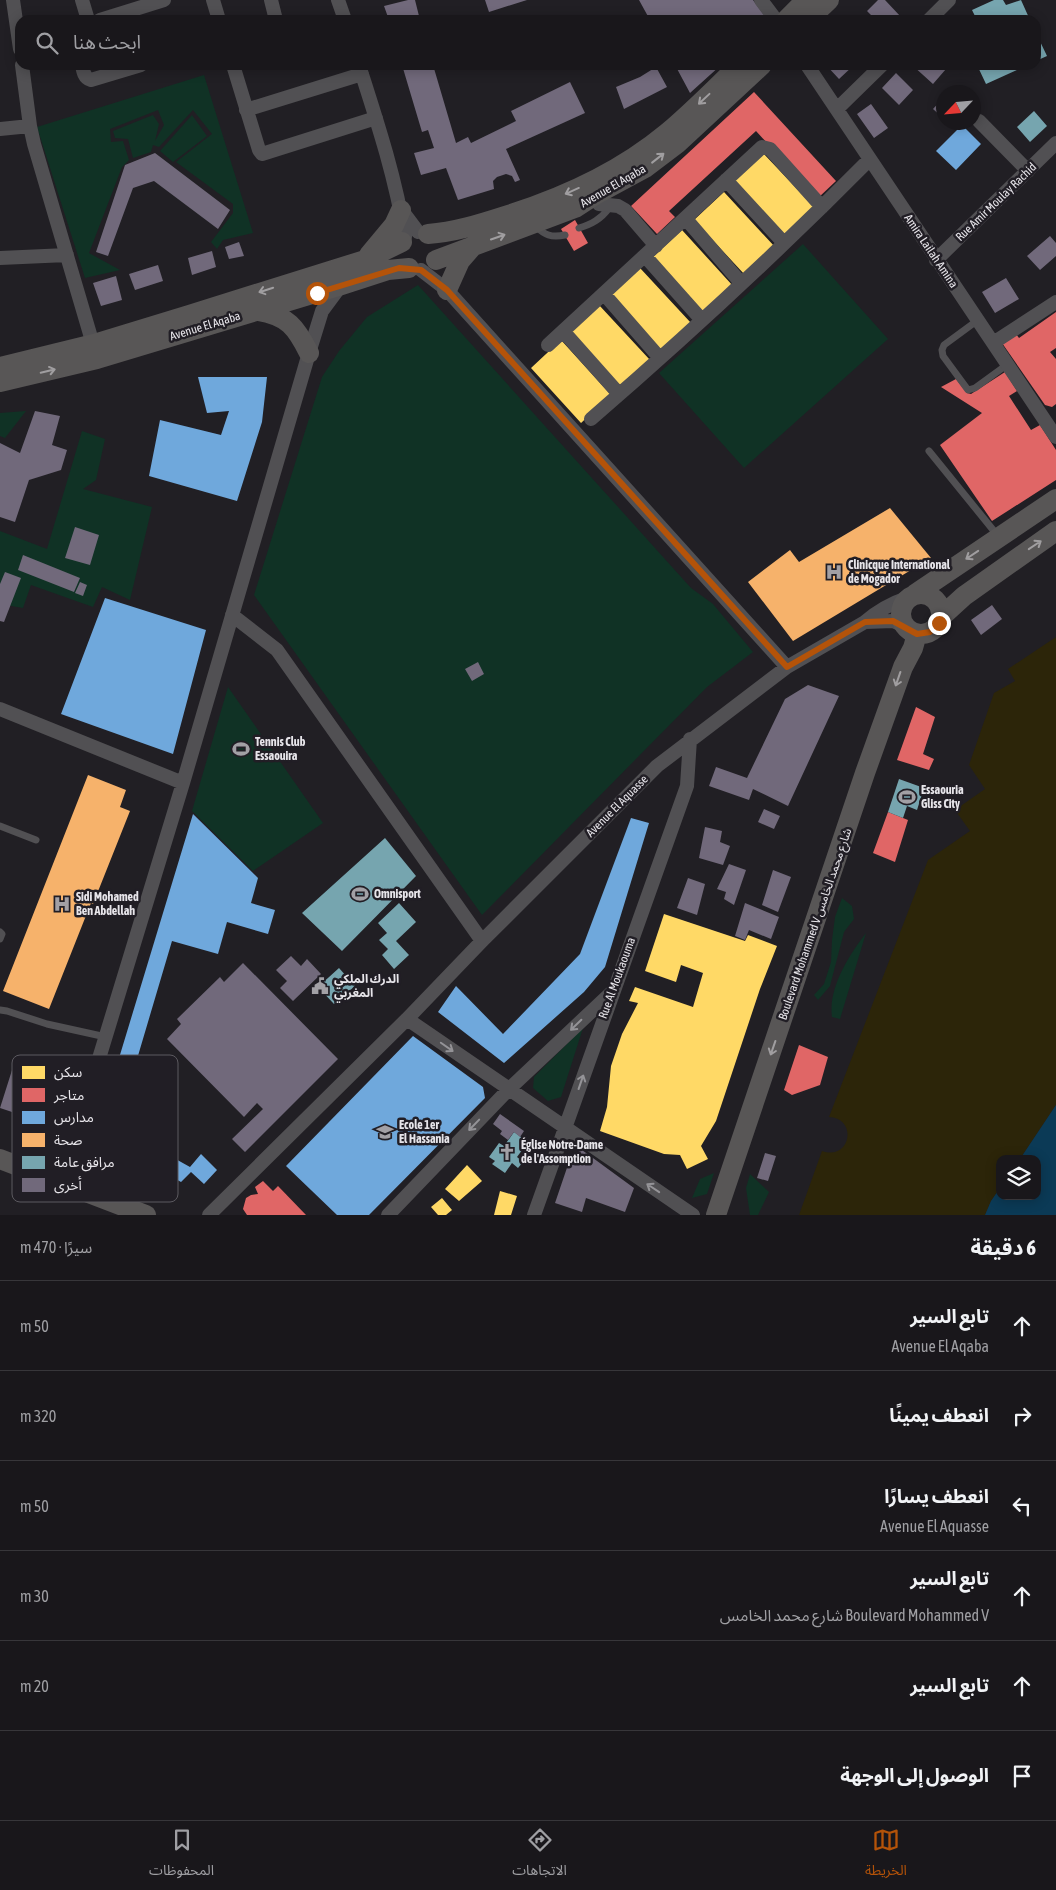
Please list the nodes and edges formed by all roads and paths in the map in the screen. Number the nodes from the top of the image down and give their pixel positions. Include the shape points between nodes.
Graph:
1 (13, 0) edge
2 (82, 0) edge
3 (164, 0) edge
4 (213, 0) edge
5 (271, 0) edge
6 (338, 0) edge
7 (761, 0) edge
8 (806, 0) edge
9 (829, 0) edge
10 (949, 0) edge
11 (15, 15) edge
12 (86, 15) edge
13 (116, 15) edge
14 (218, 15) edge
15 (275, 15) edge
16 (343, 15) edge
17 (772, 15) edge
18 (791, 15) edge
19 (813, 15) edge
20 (933, 15) edge
21 (23, 70) edge
22 (84, 70) edge
23 (125, 70) edge
24 (234, 70) edge
25 (360, 70) edge
26 (734, 70) edge
27 (757, 70) edge
28 (810, 70) edge
29 (877, 70) edge
30 (837, 109) junction
31 (246, 110) junction
32 (376, 118) junction
33 (981, 122) edge
34 (30, 126) junction
35 (0, 128) edge
36 (1056, 143) edge
37 (870, 159) junction
38 (1028, 171) junction
39 (726, 180) junction
40 (597, 199) junction
41 (822, 207) junction
42 (401, 210) junction
43 (686, 219) junction
44 (532, 225) junction
45 (579, 228) dead end
46 (565, 235) dead end
47 (413, 236) junction
48 (784, 243) junction
49 (473, 246) junction
50 (656, 246) junction
51 (67, 255) junction
52 (645, 256) junction
53 (0, 258) edge
54 (365, 260) junction
55 (936, 260) junction
56 (424, 266) junction
57 (339, 277) junction
58 (741, 283) junction
59 (447, 290) junction
60 (317, 293) junction
61 (604, 294) junction
62 (1056, 302) edge
63 (258, 311) junction
64 (701, 320) junction
65 (978, 320) junction
66 (562, 331) junction
67 (993, 343) junction
68 (548, 344) dead end
69 (96, 352) junction
70 (309, 353) junction
71 (660, 357) junction
72 (1008, 364) junction
73 (0, 367) edge
74 (0, 382) edge
75 (619, 394) junction
76 (591, 419) dead end
77 (1051, 420) edge
78 (1056, 437) edge
79 (930, 451) dead end
80 (1056, 499) edge
81 (1056, 531) edge
82 (999, 537) junction
83 (1015, 559) junction
84 (912, 595) junction
85 (232, 616) junction
86 (941, 617) junction
87 (860, 624) junction
88 (911, 630) junction
89 (787, 667) junction
90 (0, 709) edge
91 (690, 739) junction
92 (183, 783) junction
93 (0, 826) edge
94 (36, 840) dead end
95 (0, 932) edge
96 (0, 940) edge
97 (482, 940) junction
98 (612, 992) junction
99 (0, 1010) edge
100 (407, 1019) junction
101 (106, 1037) junction
102 (101, 1055) edge
103 (508, 1090) junction
104 (565, 1128) junction
105 (0, 1159) edge
106 (12, 1164) edge
107 (112, 1202) edge
108 (146, 1215) edge
109 (209, 1215) edge
110 (388, 1215) edge
111 (534, 1215) edge
112 (693, 1215) edge
113 (716, 1215) edge

1 - 11 street
2 - 12 street
3 - 13 street
4 - 14 street
5 - 15 street
6 - 16 street
7 - 17 street
8 - 18 main road
9 - 19 main road
10 - 20 street
21 - 34 street
22 - 23 street via 87,79 92,80
24 - 31 street
25 - 31 street
25 - 32 street
26 -> 47 main road, Avenue El Aqaba via 668,133 602,177 526,210 467,228
40 -> 27 main road, Avenue El Aqaba via 678,143
28 - 30 street, Amira Lailah Amina
29 - 30 street
30 - 37 street, Amira Lailah Amina
31 - 32 street via 262,154
32 - 42 street
33 - 38 street
34 - 35 street
34 - 51 street
36 - 38 street, Rue Amir Moulay Rachid
37 - 41 street
37 - 55 street, Amira Lailah Amina
38 - 55 street, Rue Amir Moulay Rachid
39 - 41 street via 759,149 766,147
39 - 43 street
39 - 48 street
40 - 44 main road, Avenue El Aqaba
40 - 45 lane via 609,208 599,219
40 - 50 street via 625,210
41 - 48 street
42 - 47 street
42 - 54 main road via 394,225
43 - 50 street
43 - 58 street
44 - 46 lane via 549,236
49 -> 44 main road, Avenue El Aqaba
47 - 54 main road, Avenue El Aqaba
47 - 56 main road via 436,243 438,254
47 - 56 main road via 399,248 401,259
48 - 58 street
49 - 56 main road, Avenue El Aqaba
49 - 59 main road via 460,261
50 - 52 street
51 - 53 street
51 - 69 street
52 - 61 street
52 - 64 street
54 - 57 main road, Avenue El Aqaba
55 - 65 street, Amira Lailah Amina
56 - 57 main road, Avenue El Aqaba
56 - 59 street
57 - 60 main road, Avenue El Aqaba
57 - 60 street
58 - 64 street
59 - 89 street
60 - 63 main road, Avenue El Aqaba
60 -> 69 main road, Avenue El Aqaba
60 - 70 street
61 - 66 street
61 - 71 street
62 - 67 street
63 - 69 main road, Avenue El Aqaba
63 - 70 main road via 288,321
64 - 71 street
65 - 67 street, Amira Lailah Amina
65 - 72 lane via 944,345 943,356 968,390
66 - 68 street
66 - 75 street
67 - 72 street, Amira Lailah Amina
69 - 73 main road, Avenue El Aqaba
74 -> 69 main road, Avenue El Aqaba
70 - 85 street
71 - 75 street
72 - 77 street, Amira Lailah Amina
75 - 76 street
77 - 78 street, Amira Lailah Amina
79 - 82 lane
80 - 82 main road
83 -> 81 main road
82 - 83 main road
82 -> 84 main road
83 - 86 main road
84 - 86 main road via 934,598 939,604
84 - 87 street via 890,604
84 - 88 main road via 901,608 902,622
85 - 92 street
85 - 97 street via 277,650
86 - 88 main road via 930,632
87 - 88 street via 893,621
87 - 89 street, Avenue El Aquasse
88 -> 113 main road, Boulevard Mohammed V شارع محمد الخامس via 912,648 865,773
89 - 91 street, Avenue El Aquasse
90 - 92 street
91 - 97 street, Avenue El Aquasse via 657,766
91 - 98 street, Rue Al Moukaouma via 687,786
92 - 101 street
93 - 94 lane
95 - 96 lane
97 - 100 street, Avenue El Aquasse
98 -> 103 street
104 -> 98 street, Rue Al Moukaouma
99 - 101 lane
100 -> 103 street
100 - 109 street, Avenue El Aquasse
101 - 102 street
103 - 104 street
103 -> 110 street
104 - 111 street, Rue Al Moukaouma
112 -> 104 street
105 - 106 main road
107 - 108 main road

